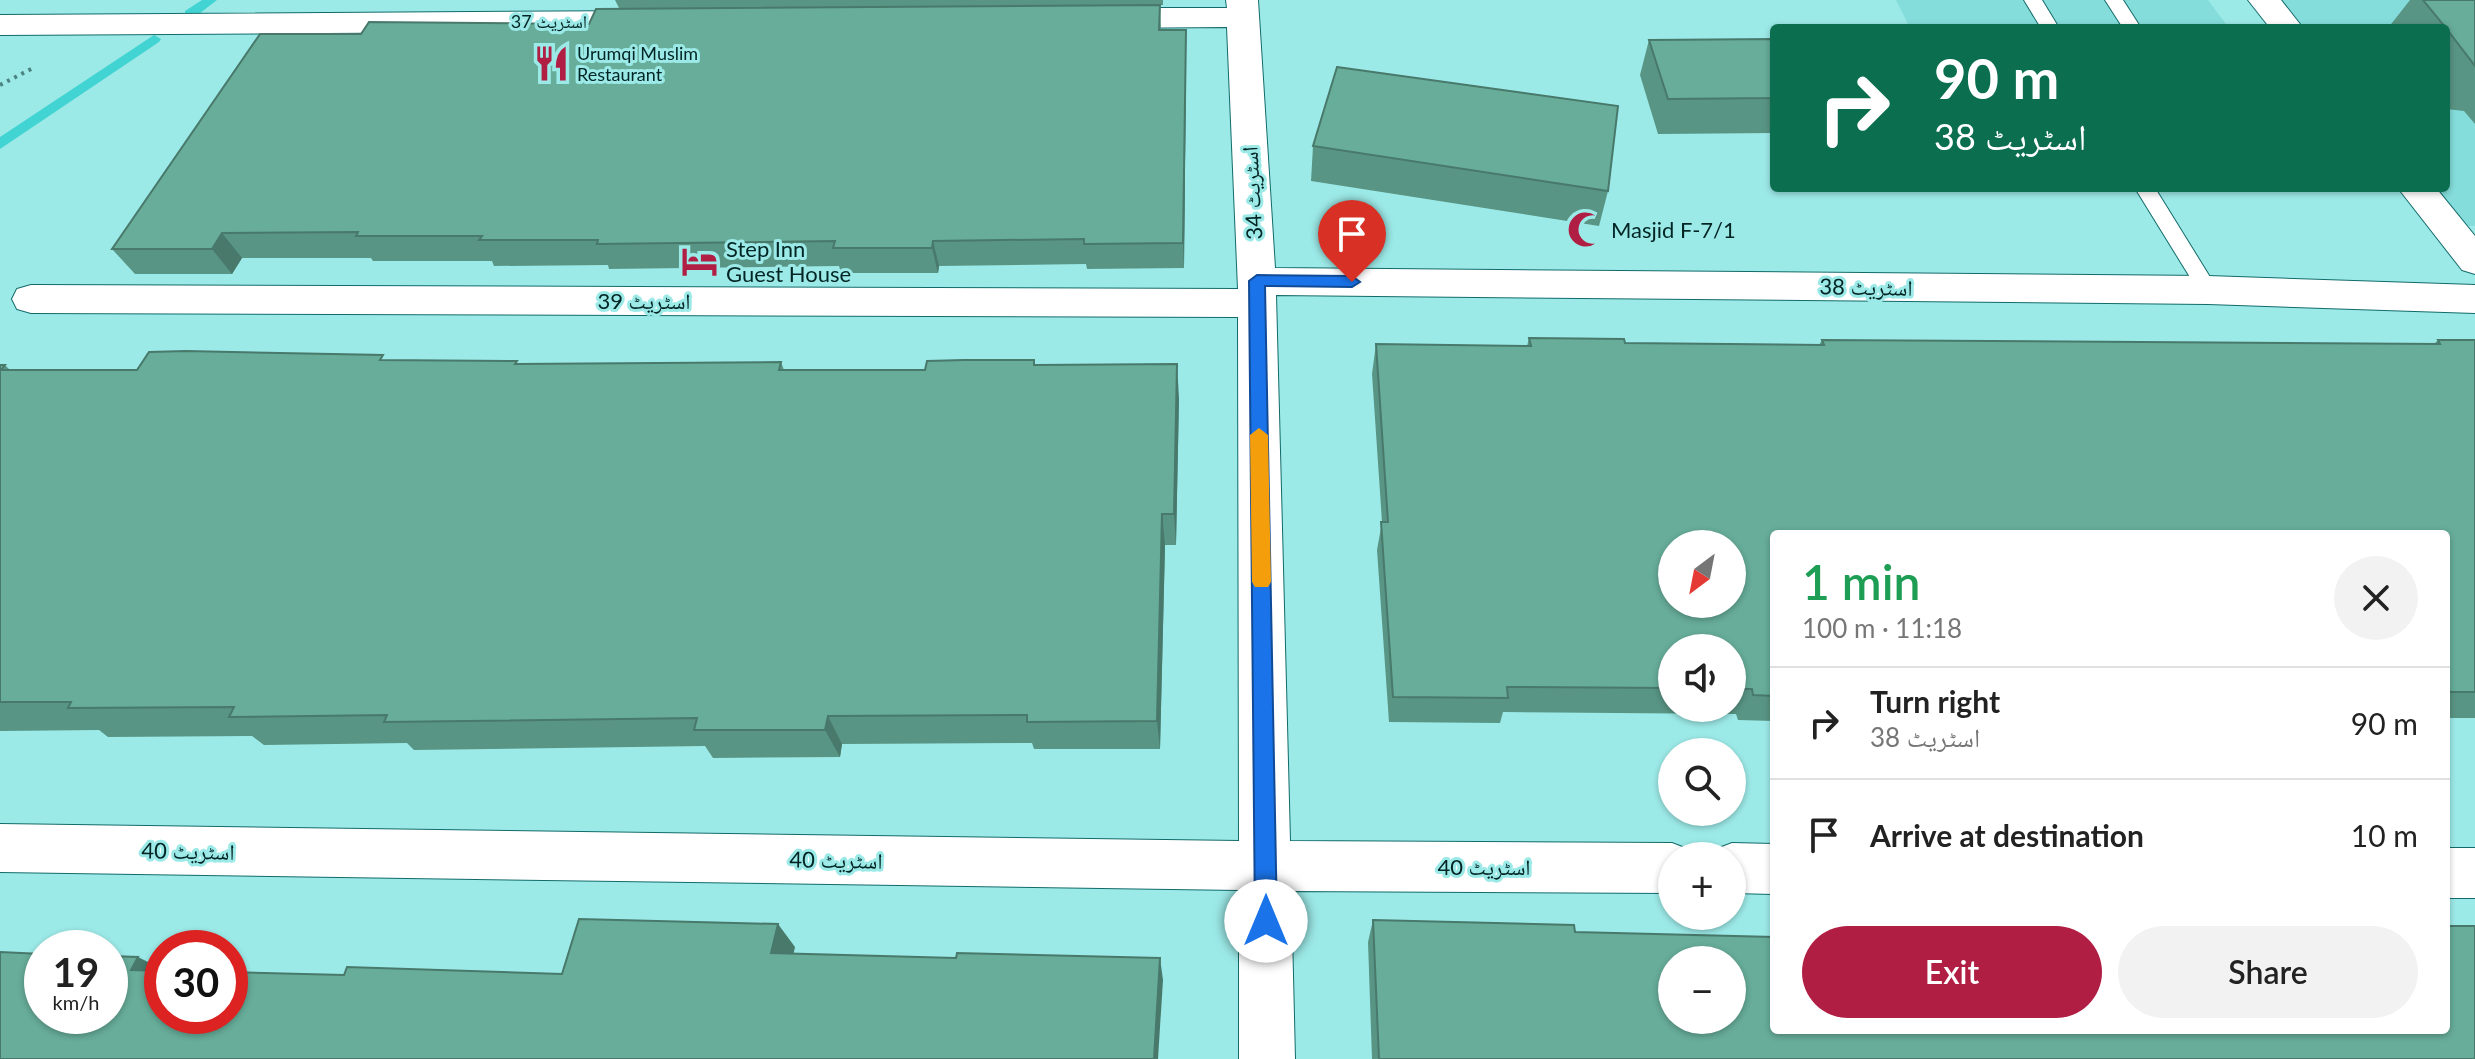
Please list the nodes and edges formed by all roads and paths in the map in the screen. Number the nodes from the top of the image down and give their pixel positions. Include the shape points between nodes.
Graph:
1 (2033, 0) edge
2 (2114, 0) edge
3 (2264, 0) edge
4 (1242, 9) edge
5 (1067, 19) edge
6 (684, 21) edge
7 (2048, 24) edge
8 (2129, 24) edge
9 (2284, 24) edge
10 (0, 25) edge
11 (2147, 192) edge
12 (2419, 192) edge
13 (2475, 261) edge
14 (2208, 290) junction
15 (1257, 292) junction
16 (31, 299) dead end
17 (2475, 299) edge
18 (0, 848) edge
19 (1266, 866) junction
20 (1658, 868) edge
21 (1746, 868) edge
22 (1770, 869) edge
23 (2450, 873) edge
24 (2475, 873) edge
25 (1267, 1059) edge

1 - 7 lane
2 - 8 lane
3 - 9 street
4 - 5 street
4 - 15 street, اسٹریٹ 34
6 - 10 street, اسٹریٹ 37
11 - 14 lane
12 - 13 street
14 - 15 street, اسٹریٹ 38
14 - 17 street, اسٹریٹ 38
15 - 16 street, اسٹریٹ 39
15 - 19 street, اسٹریٹ 34
18 - 19 street, اسٹریٹ 40
19 - 20 street, اسٹریٹ 40
19 - 25 street, اسٹریٹ 34
21 - 22 street
23 - 24 street

